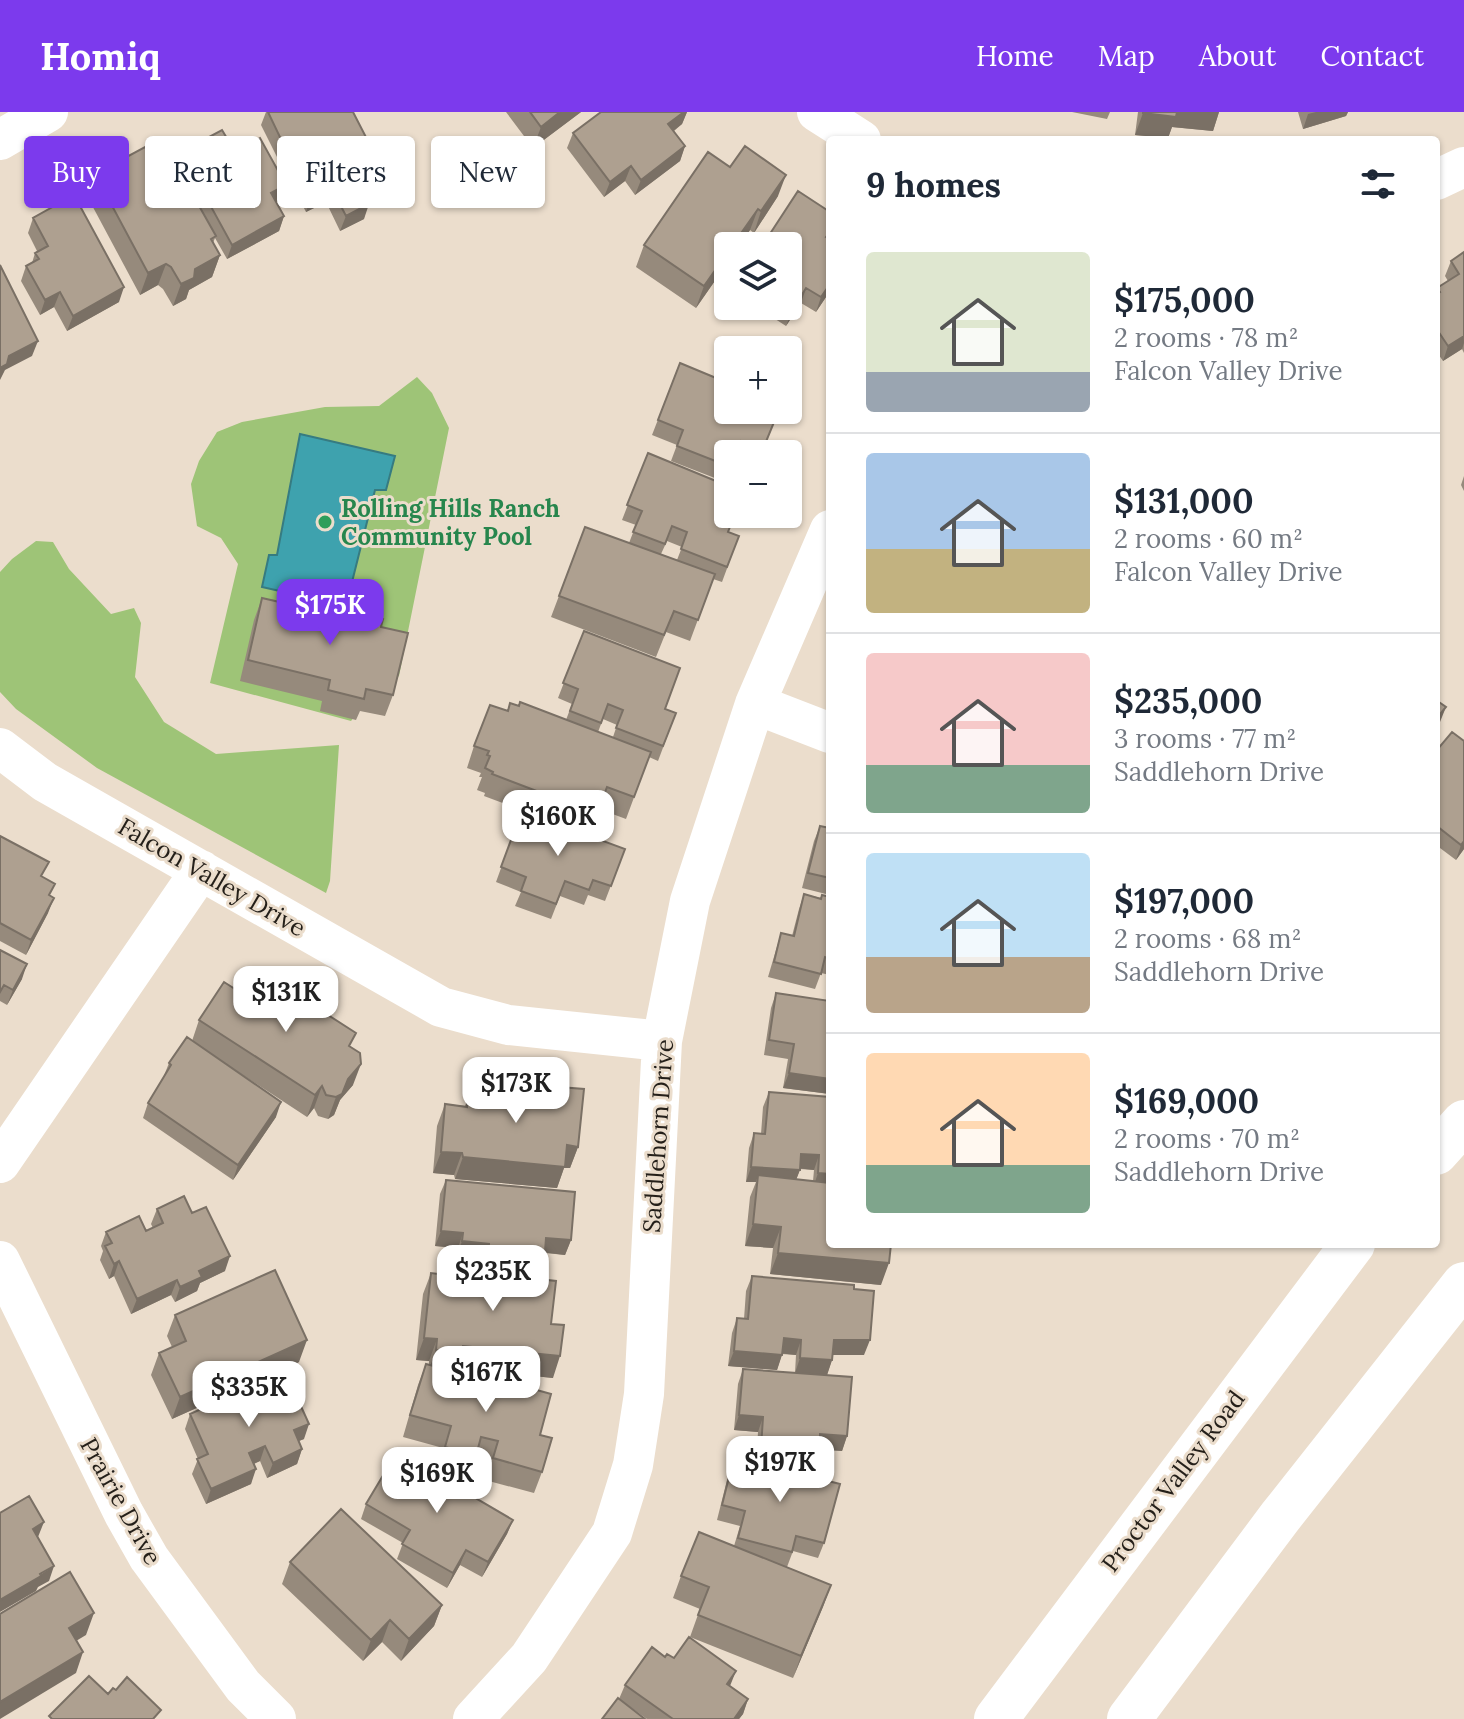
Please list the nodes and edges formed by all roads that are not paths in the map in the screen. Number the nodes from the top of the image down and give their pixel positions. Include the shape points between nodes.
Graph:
1 (48, 112) edge
2 (817, 112) edge
3 (855, 136) edge
4 (0, 140) edge
5 (1464, 167) edge
6 (1440, 178) edge
7 (826, 539) edge
8 (755, 704) junction
9 (826, 731) edge
10 (0, 748) edge
11 (201, 870) junction
12 (662, 1041) junction
13 (1464, 1122) edge
14 (1440, 1149) edge
15 (0, 1163) edge
16 (1350, 1248) edge
17 (0, 1261) edge
18 (1464, 1284) edge
19 (276, 1719) edge
20 (473, 1719) edge
21 (996, 1719) edge
22 (1129, 1719) edge

1 - 4 street
2 - 3 street
5 - 6 street
7 - 8 street, Saddlehorn Drive
8 - 9 street
8 - 12 street, Saddlehorn Drive via 690,901
10 - 11 street, Falcon Valley Drive via 45,782
11 - 12 street, Falcon Valley Drive via 441,1007 508,1025
11 - 15 street
12 - 20 street, Saddlehorn Drive via 644,1394 633,1465 612,1533 529,1658
13 - 14 main road
16 - 21 main road, Proctor Valley Road
17 - 19 street, Prairie Drive via 149,1558 243,1686
18 - 22 main road

